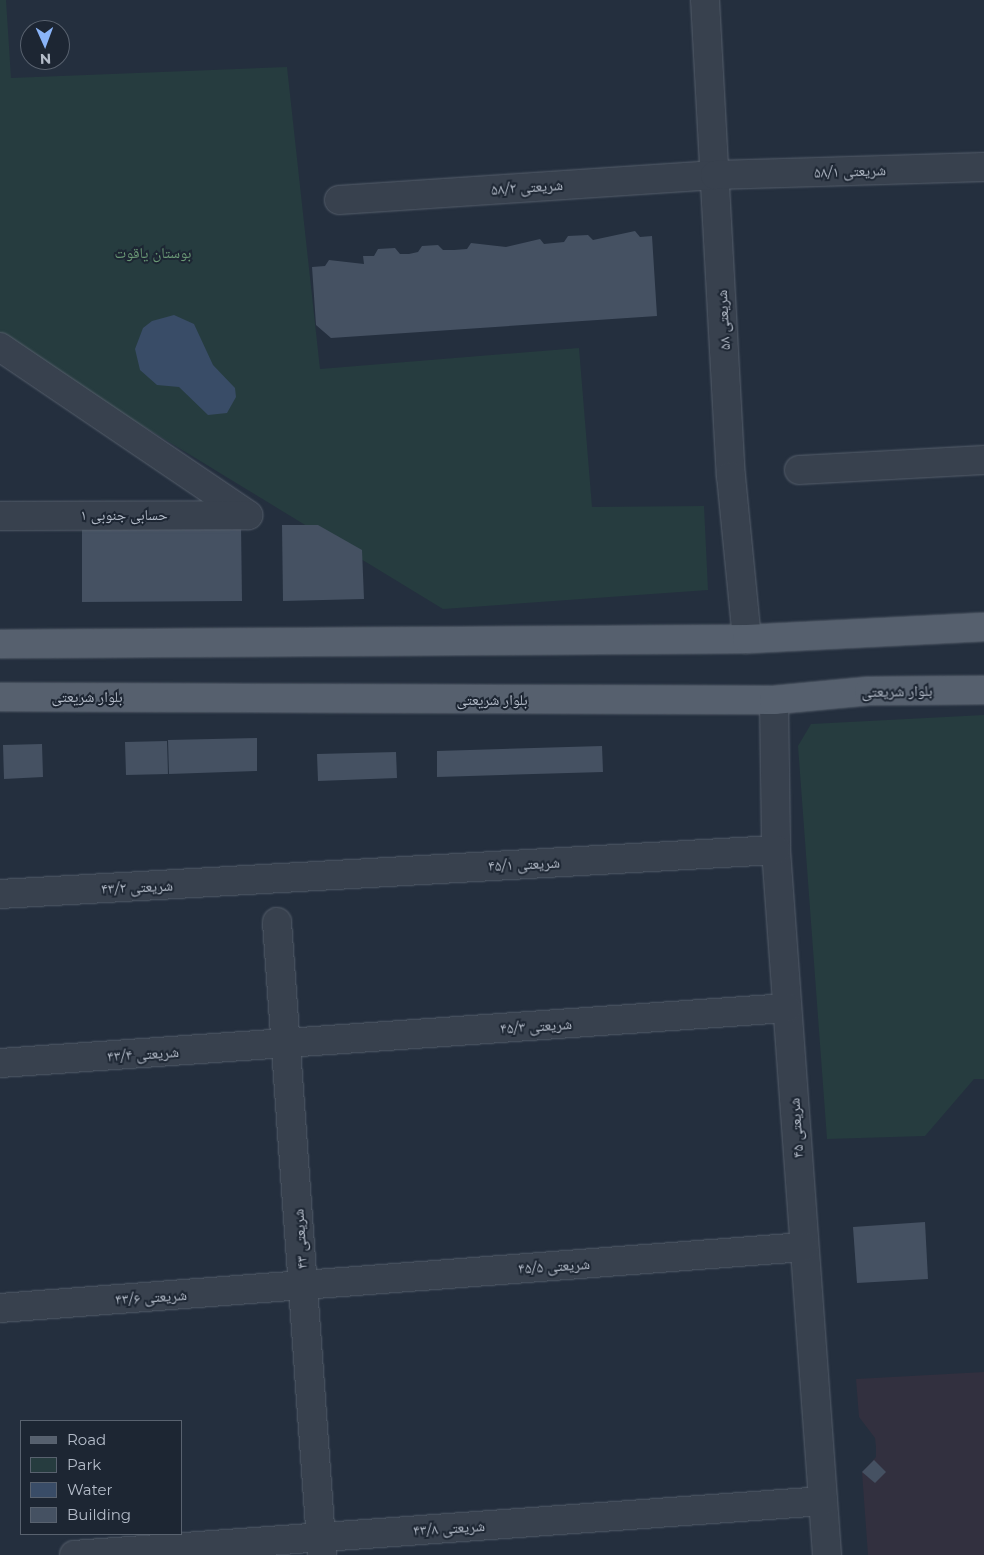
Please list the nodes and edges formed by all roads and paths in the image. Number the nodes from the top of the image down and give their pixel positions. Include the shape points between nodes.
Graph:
1 (705, 0) edge
2 (984, 167) edge
3 (715, 175) junction
4 (339, 200) dead end
5 (0, 347) edge
6 (984, 460) edge
7 (799, 470) dead end
8 (0, 516) edge
9 (984, 627) edge
10 (747, 639) junction
11 (0, 644) edge
12 (984, 690) edge
13 (0, 697) edge
14 (774, 700) junction
15 (776, 850) junction
16 (273, 879) joint
17 (0, 894) edge
18 (277, 922) dead end
19 (787, 1008) junction
20 (286, 1044) junction
21 (0, 1064) edge
22 (804, 1247) junction
23 (303, 1285) junction
24 (0, 1308) edge
25 (823, 1501) junction
26 (322, 1546) edge
27 (74, 1555) edge
28 (827, 1555) edge

1 - 3 street, شریعتی ۵۸
2 - 3 street, شریعتی ۵۸/۱
3 - 4 street, شریعتی ۵۸/۲
3 - 10 street, شریعتی ۵۸ via 731,476
5 - 8 street, حسابی جنوبی ۱ via 248,515
6 - 7 street
9 - 10 main road
10 - 11 main road
12 - 14 main road, بلوار شریعتی via 869,691
13 - 14 main road, بلوار شریعتی
14 - 15 street, شریعتی ۴۵
15 - 16 street, شریعتی ۴۵/۱
15 - 19 street, شریعتی ۴۵
16 - 17 street, شریعتی ۴۳/۲
18 - 20 street, شریعتی ۴۳
19 - 20 street, شریعتی ۴۵/۳
19 - 22 street, شریعتی ۴۵
20 - 21 street, شریعتی ۴۳/۴
20 - 23 street, شریعتی ۴۳
22 - 23 street, شریعتی ۴۵/۵
22 - 25 street, شریعتی ۴۵
23 - 24 street, شریعتی ۴۳/۶
23 - 26 street, شریعتی ۴۳
25 - 26 street, شریعتی ۴۳/۸
25 - 28 street, شریعتی ۴۵
26 - 27 street, شریعتی ۴۳/۸

